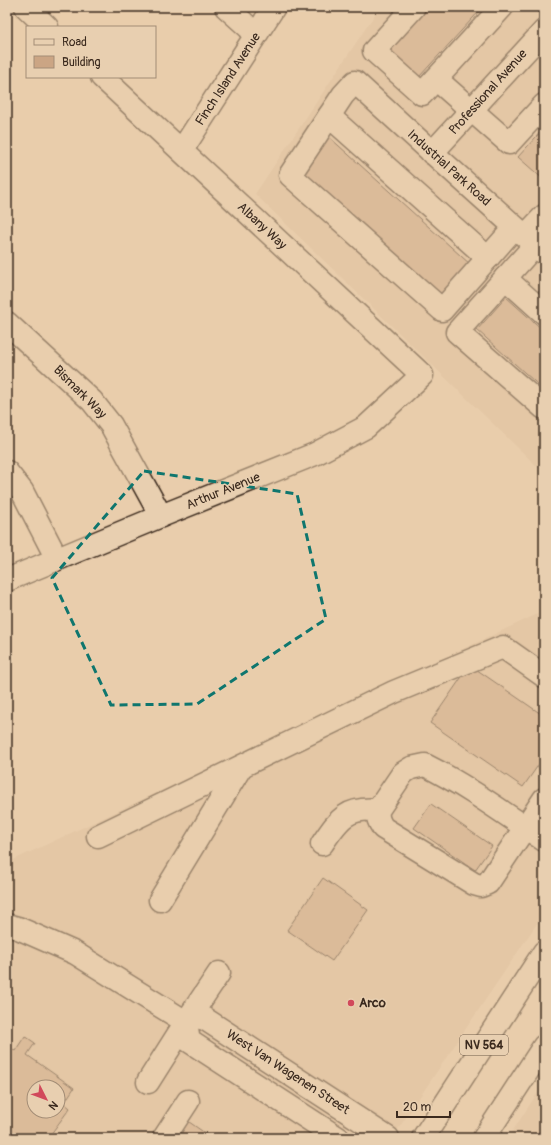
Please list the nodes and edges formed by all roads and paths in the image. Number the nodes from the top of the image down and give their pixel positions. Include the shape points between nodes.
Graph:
1 (26, 7) edge
2 (226, 7) edge
3 (274, 7) edge
4 (414, 7) edge
5 (502, 7) edge
6 (47, 26) edge
7 (544, 31) edge
8 (256, 34) junction
9 (103, 78) edge
10 (436, 79) junction
11 (544, 105) edge
12 (472, 110) junction
13 (329, 116) junction
14 (182, 150) junction
15 (432, 153) junction
16 (544, 216) edge
17 (530, 241) edge
18 (488, 258) junction
19 (505, 278) junction
20 (544, 313) edge
21 (7, 323) edge
22 (422, 375) joint
23 (544, 408) edge
24 (7, 472) edge
25 (161, 516) junction
26 (57, 559) junction
27 (7, 580) edge
28 (544, 676) edge
29 (241, 767) junction
30 (544, 799) edge
31 (378, 810) junction
32 (525, 828) junction
33 (98, 836) dead end
34 (544, 840) edge
35 (322, 844) dead end
36 (160, 900) dead end
37 (7, 925) edge
38 (544, 952) edge
39 (219, 973) dead end
40 (186, 1022) junction
41 (544, 1046) edge
42 (148, 1082) dead end
43 (188, 1102) dead end
44 (329, 1136) edge
45 (164, 1138) edge
46 (388, 1138) edge
47 (423, 1138) edge
48 (484, 1138) edge

1 - 6 street
2 - 8 street
3 - 8 street, Finch Island Avenue
4 - 10 street via 374,51 422,94
5 - 10 street
7 - 12 street, Professional Avenue
8 - 14 street, Finch Island Avenue
9 - 14 street, Albany Way
10 - 12 street
11 - 12 street via 509,143
12 - 15 street, Professional Avenue
13 - 15 street, Industrial Park Road via 355,82
13 - 18 street
13 - 18 street via 290,175 442,310
14 - 22 street, Albany Way
15 - 17 street, Industrial Park Road
16 - 17 street
17 - 18 street
17 - 19 street
19 - 20 street
19 - 23 street via 457,332
21 - 25 street, Bismark Way via 92,401 111,425
22 - 25 street, Arthur Avenue via 366,427 315,454
24 - 26 street via 22,492
25 - 26 street, Arthur Avenue
26 - 27 street, Arthur Avenue
28 - 29 street via 502,647 394,692
29 - 33 street
29 - 36 street
30 - 32 street
31 - 32 street via 403,773 425,765 475,794
31 - 32 street via 379,822 383,828 481,886 488,883
31 - 35 street via 350,812 333,827
32 - 34 street
37 - 40 street via 75,953
38 - 47 street, NV 564
39 - 40 street
40 - 42 street
40 - 44 street via 189,1041
40 - 46 street, West Van Wagenen Street via 197,1017 205,1018
41 - 48 street
43 - 45 street

